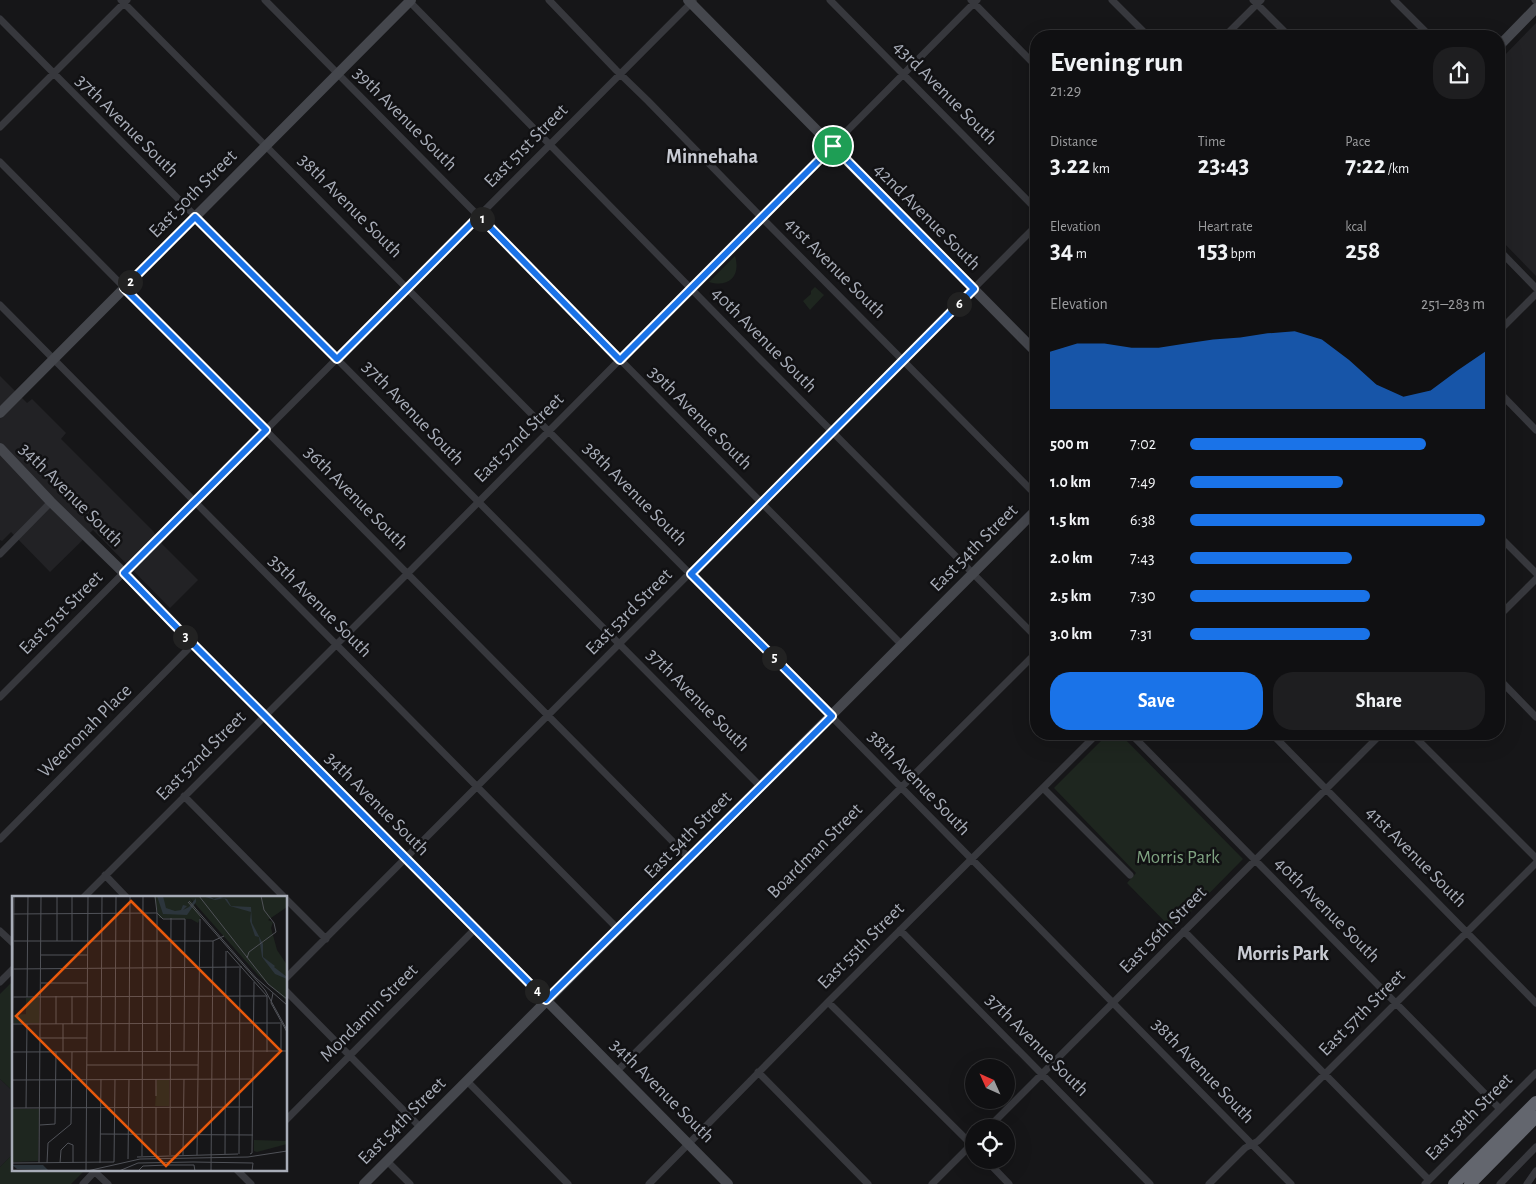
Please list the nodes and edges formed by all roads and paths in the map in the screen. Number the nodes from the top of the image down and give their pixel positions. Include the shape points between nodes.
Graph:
1 (264, 0) edge
2 (548, 0) edge
3 (830, 0) edge
4 (1112, 0) edge
5 (1394, 0) edge
6 (124, 1) edge
7 (409, 1) edge
8 (691, 1) edge
9 (974, 1) edge
10 (1257, 1) edge
11 (1536, 8) edge
12 (0, 19) edge
13 (1142, 30) edge
14 (1230, 30) edge
15 (1284, 30) edge
16 (1424, 30) edge
17 (1505, 40) edge
18 (1030, 60) edge
19 (53, 73) junction
20 (338, 74) junction
21 (621, 74) junction
22 (904, 75) junction
23 (0, 127) edge
24 (550, 145) junction
25 (266, 146) junction
26 (833, 146) junction
27 (0, 162) edge
28 (1030, 203) edge
29 (479, 216) junction
30 (195, 217) junction
31 (762, 218) junction
32 (1030, 232) edge
33 (1505, 256) edge
34 (124, 288) junction
35 (408, 288) junction
36 (1536, 288) edge
37 (691, 289) junction
38 (974, 289) junction
39 (1536, 294) edge
40 (0, 305) edge
41 (1505, 325) edge
42 (1030, 346) edge
43 (54, 359) junction
44 (337, 359) junction
45 (620, 360) junction
46 (903, 360) junction
47 (1505, 398) edge
48 (0, 413) edge
49 (266, 430) junction
50 (1536, 430) edge
51 (549, 431) junction
52 (832, 431) junction
53 (0, 448) edge
54 (1030, 488) edge
55 (52, 502) junction
56 (195, 502) junction
57 (478, 502) junction
58 (761, 502) junction
59 (1030, 516) edge
60 (1505, 542) edge
61 (0, 554) edge
62 (124, 573) junction
63 (408, 573) junction
64 (1536, 573) edge
65 (691, 574) junction
66 (973, 574) junction
67 (1536, 579) edge
68 (1505, 610) edge
69 (1030, 631) edge
70 (193, 644) junction
71 (336, 645) junction
72 (620, 645) junction
73 (902, 645) junction
74 (1030, 659) edge
75 (1505, 685) edge
76 (0, 697) edge
77 (548, 715) junction
78 (265, 716) junction
79 (832, 716) junction
80 (1536, 717) edge
81 (1091, 740) edge
82 (1137, 740) edge
83 (1278, 740) edge
84 (1376, 740) edge
85 (1418, 740) edge
86 (761, 786) junction
87 (477, 787) junction
88 (902, 788) junction
89 (1043, 788) junction
90 (1326, 789) junction
91 (184, 796) junction
92 (0, 839) edge
93 (406, 858) junction
94 (689, 858) junction
95 (1536, 858) edge
96 (972, 860) junction
97 (1255, 860) junction
98 (1536, 863) edge
99 (105, 875) junction
100 (1130, 876) dead end
101 (85, 896) edge
102 (125, 896) edge
103 (284, 896) edge
104 (288, 900) edge
105 (475, 929) junction
106 (618, 929) junction
107 (0, 930) edge
108 (900, 930) junction
109 (1184, 931) junction
110 (1467, 932) junction
111 (326, 939) junction
112 (12, 942) edge
113 (12, 970) edge
114 (288, 976) edge
115 (0, 982) edge
116 (288, 993) edge
117 (546, 1000) junction
118 (828, 1002) junction
119 (1114, 1002) junction
120 (1396, 1002) junction
121 (1536, 1003) edge
122 (350, 1056) junction
123 (617, 1071) junction
124 (758, 1072) junction
125 (1325, 1073) junction
126 (1536, 1073) edge
127 (1042, 1074) junction
128 (467, 1080) junction
129 (1536, 1102) edge
130 (1500, 1109) junction
131 (288, 1118) edge
132 (1536, 1118) edge
133 (997, 1119) edge
134 (420, 1127) junction
135 (965, 1137) edge
136 (688, 1144) junction
137 (1252, 1144) junction
138 (1536, 1147) edge
139 (965, 1153) edge
140 (387, 1161) junction
141 (995, 1169) edge
142 (1536, 1171) edge
143 (95, 1172) edge
144 (97, 1172) edge
145 (240, 1172) edge
146 (1427, 1182) edge
147 (82, 1184) edge
148 (108, 1184) edge
149 (250, 1184) edge
150 (364, 1184) edge
151 (410, 1184) edge
152 (568, 1184) edge
153 (649, 1184) edge
154 (728, 1184) edge
155 (868, 1184) edge
156 (932, 1184) edge
157 (1010, 1184) edge
158 (1150, 1184) edge
159 (1208, 1184) edge
160 (1291, 1184) edge
161 (1454, 1184) edge
162 (1470, 1184) edge
163 (1500, 1184) edge
164 (1527, 1184) edge

1 - 20 street, 39th Avenue South
2 - 21 street, 41st Avenue South
3 - 22 street, 43rd Avenue South
4 - 13 street
5 - 16 street
6 - 19 street
6 - 25 street, 38th Avenue South
7 - 20 street, East 50th Street
7 - 24 street, 40th Avenue South
8 - 21 street, East 51st Street
8 - 26 street, 42nd Avenue South
9 - 18 street
9 - 22 street, East 52nd Street
10 - 14 street
10 - 15 street
11 - 17 street
12 - 19 street, 37th Avenue South
19 - 23 street
19 - 30 street, 37th Avenue South
20 - 25 street, East 50th Street
20 - 29 street, 39th Avenue South
21 - 24 street, East 51st Street
21 - 31 street, 41st Avenue South
22 - 26 street, East 52nd Street
22 - 28 street, 43rd Avenue South
24 - 29 street, East 51st Street
24 - 37 street, 40th Avenue South
25 - 30 street, East 50th Street
25 - 35 street, 38th Avenue South
26 - 31 street, East 52nd Street
26 - 38 street, 42nd Avenue South
27 - 34 street, 36th Avenue South
29 - 35 street, East 51st Street
29 - 45 street, 39th Avenue South
30 - 34 street, East 50th Street
30 - 44 street, 37th Avenue South
31 - 37 street, East 52nd Street
31 - 46 street, 41st Avenue South
32 - 38 street, East 53rd Street
33 - 36 street
34 - 43 street, East 50th Street
34 - 49 street, 36th Avenue South
35 - 44 street, East 51st Street
35 - 51 street, 38th Avenue South
37 - 45 street, East 52nd Street
37 - 52 street, 40th Avenue South
38 - 42 street, 42nd Avenue South
38 - 46 street, East 53rd Street
39 - 41 street
40 - 43 street, 35th Avenue South
43 - 48 street, East 50th Street
43 - 56 street, 35th Avenue South
44 - 49 street, East 51st Street
44 - 57 street, 37th Avenue South
45 - 51 street, East 52nd Street
45 - 58 street, 39th Avenue South
46 - 52 street, East 53rd Street
46 - 54 street, 41st Avenue South
47 - 50 street
49 - 56 street, East 51st Street
49 - 63 street, 36th Avenue South
51 - 57 street, East 52nd Street
51 - 65 street, 38th Avenue South
52 - 58 street, East 53rd Street
52 - 66 street, 40th Avenue South
53 - 55 street, 34th Avenue South
55 - 61 street
55 - 62 street, 34th Avenue South
56 - 62 street, East 51st Street
56 - 71 street, 35th Avenue South
57 - 63 street, East 52nd Street
57 - 72 street, 37th Avenue South
58 - 65 street, East 53rd Street
58 - 73 street, 39th Avenue South
59 - 66 street, East 54th Street
60 - 64 street
62 - 70 street, 34th Avenue South
62 - 76 street, East 51st Street
63 - 71 street, East 52nd Street
63 - 77 street, 36th Avenue South
65 - 72 street, East 53rd Street
65 - 79 street, 38th Avenue South
66 - 69 street, 40th Avenue South
66 - 73 street, East 54th Street
67 - 68 street
70 - 78 street, 34th Avenue South
70 - 92 street, Weenonah Place
71 - 78 street, East 52nd Street
71 - 87 street, 35th Avenue South
72 - 77 street, East 53rd Street
72 - 86 street, 37th Avenue South
73 - 79 street, East 54th Street
74 - 88 street, Boardman Street
75 - 80 street
77 - 87 street, East 53rd Street
77 - 94 street, 36th Avenue South
78 - 91 street, East 52nd Street
78 - 93 street, 34th Avenue South
79 - 86 street, East 54th Street
79 - 88 street, 38th Avenue South
81 - 89 street, East 55th Street
82 - 97 street, 40th Avenue South
83 - 90 street, 41st Avenue South
84 - 90 street, East 56th Street
85 - 95 street
86 - 94 street, East 54th Street
87 - 93 street, East 53rd Street
87 - 106 street, 35th Avenue South
88 - 96 street, 38th Avenue South
88 - 123 street, Boardman Street
89 - 96 street, East 55th Street
89 - 100 street
90 - 97 street, East 56th Street
90 - 110 street, 41st Avenue South
91 - 99 street, East 52nd Street
91 - 103 street
93 - 105 street, 34th Avenue South
93 - 111 street, East 53rd Street
94 - 106 street, East 54th Street
96 - 108 street, East 55th Street
96 - 119 street, 38th Avenue South
97 - 109 street, East 56th Street
97 - 120 street, 40th Avenue South
98 - 110 street, East 57th Street
99 - 101 street, East 52nd Street
99 - 102 street
104 - 111 street
105 - 117 street, 34th Avenue South
105 - 122 street, Mondamin Street
106 - 117 street, East 54th Street
107 - 112 street
108 - 118 street, East 55th Street
108 - 127 street, 37th Avenue South
109 - 119 street, East 56th Street
109 - 125 street
110 - 120 street, East 57th Street
110 - 121 street, 41st Avenue South
111 - 114 street, East 53rd Street
113 - 115 street
116 - 122 street
117 - 123 street, 34th Avenue South
117 - 128 street, East 54th Street
118 - 124 street, East 55th Street
118 - 135 street
119 - 127 street, East 56th Street
119 - 137 street, 38th Avenue South
120 - 125 street, East 57th Street
120 - 130 street, 40th Avenue South
122 - 131 street, Mondamin Street
122 - 134 street
123 - 136 street, 34th Avenue South
124 - 136 street, East 55th Street
124 - 155 street
125 - 137 street, East 57th Street
125 - 146 street
126 - 130 street, East 58th Street
127 - 133 street, East 56th Street
127 - 158 street, 37th Avenue South
128 - 134 street, East 54th Street
128 - 152 street
129 - 161 highway
130 - 146 street, East 58th Street
132 - 162 highway
134 - 140 street, East 54th Street
136 - 153 street, East 55th Street
136 - 154 street, 34th Avenue South
137 - 159 street, East 57th Street
137 - 160 street, 38th Avenue South
138 - 163 street
139 - 156 street
140 - 150 street, East 54th Street
140 - 151 street
141 - 157 street
142 - 164 street
143 - 147 street
144 - 148 street
145 - 149 street

